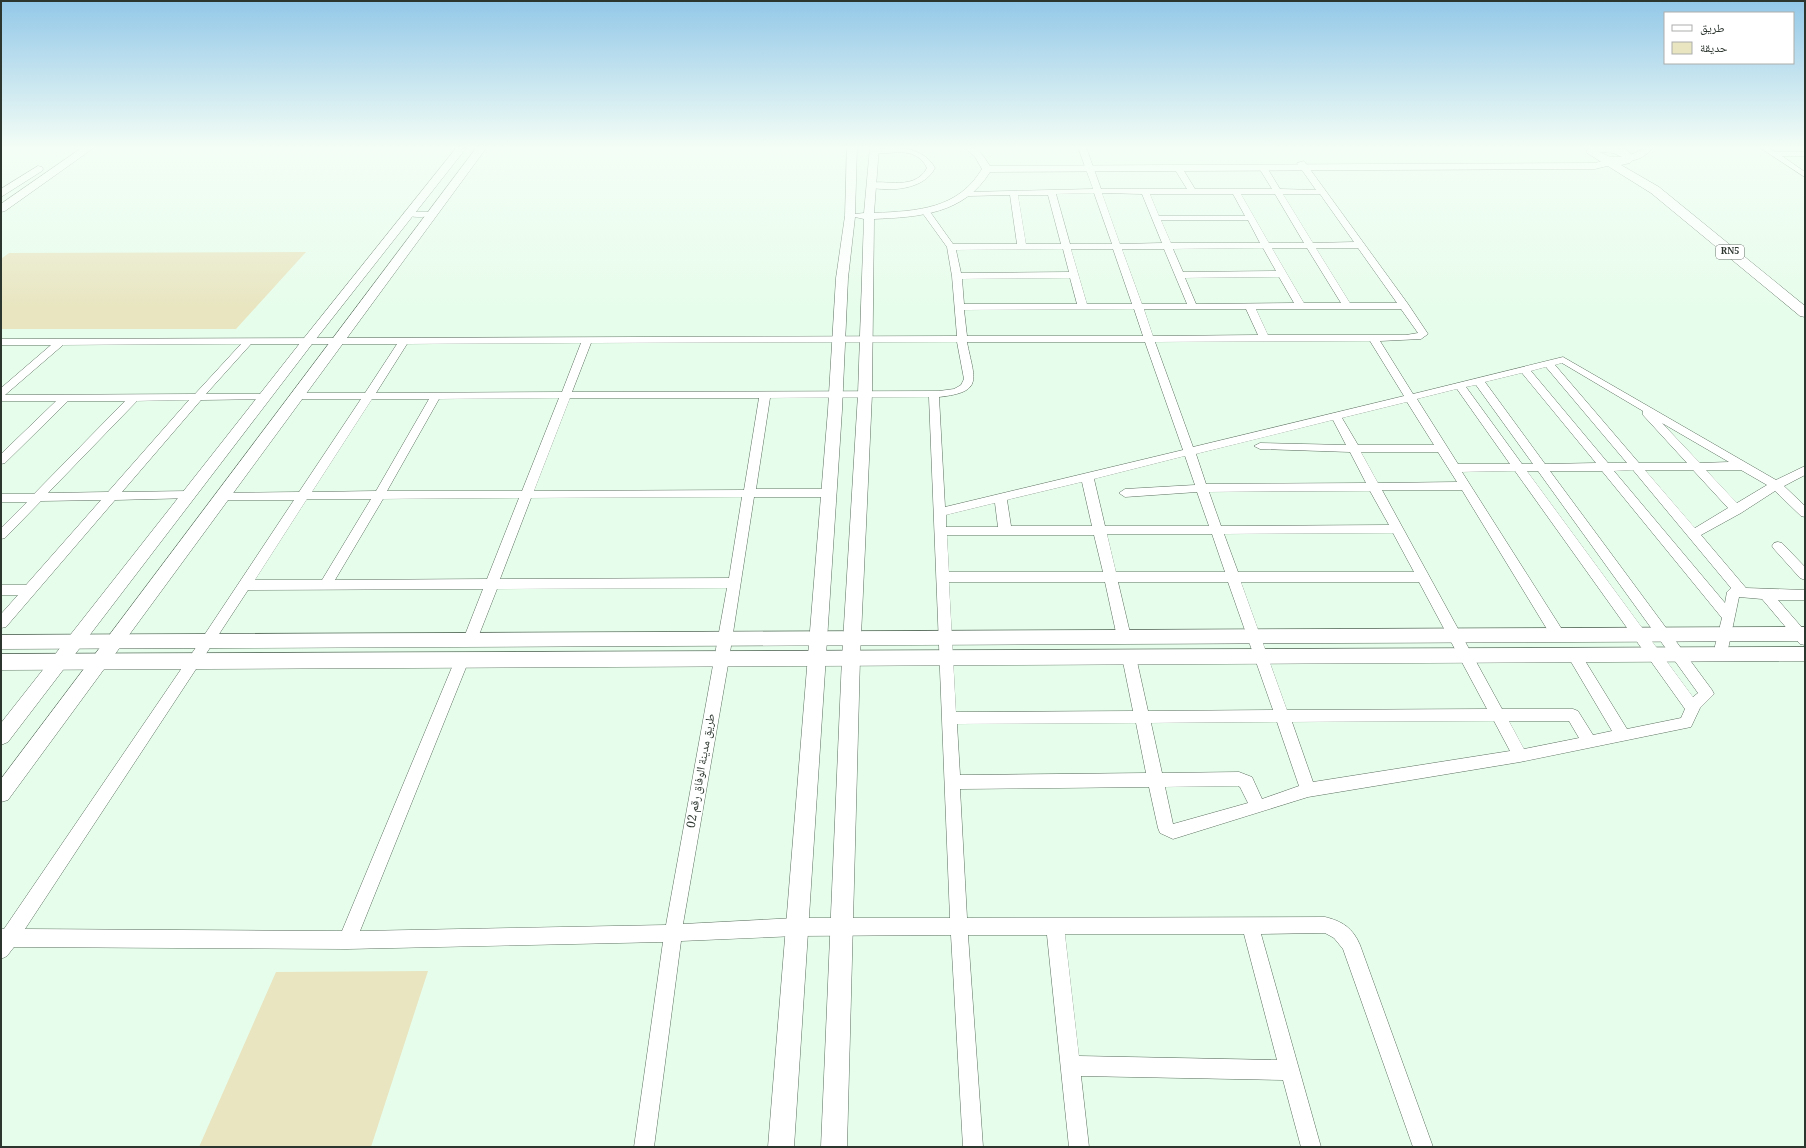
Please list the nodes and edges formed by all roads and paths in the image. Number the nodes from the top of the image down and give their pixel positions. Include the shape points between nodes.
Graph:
1 (13, 201) edge
2 (419, 201) edge
3 (441, 201) edge
4 (850, 201) edge
5 (870, 201) edge
6 (955, 201) edge
7 (1015, 201) edge
8 (1053, 201) edge
9 (1101, 201) edge
10 (1149, 201) edge
11 (1241, 201) edge
12 (1282, 201) edge
13 (1328, 201) edge
14 (1668, 201) edge
15 (1, 209) edge
16 (925, 210) junction
17 (408, 214) junction
18 (431, 214) junction
19 (850, 216) junction
20 (869, 216) junction
21 (1156, 218) junction
22 (1250, 218) junction
23 (1066, 245) junction
24 (1117, 245) junction
25 (1266, 245) junction
26 (1310, 245) junction
27 (1359, 245) junction
28 (1022, 246) junction
29 (1168, 246) junction
30 (951, 247) junction
31 (1282, 274) junction
32 (1074, 275) junction
33 (1180, 275) junction
34 (957, 276) junction
35 (1348, 306) junction
36 (1405, 306) junction
37 (959, 307) junction
38 (1083, 307) junction
39 (1138, 307) junction
40 (1193, 307) junction
41 (1250, 307) junction
42 (1301, 307) junction
43 (1805, 313) edge
44 (1149, 338) junction
45 (1264, 338) junction
46 (1373, 338) junction
47 (866, 339) junction
48 (838, 340) junction
49 (962, 340) junction
50 (249, 341) junction
51 (308, 341) junction
52 (337, 341) junction
53 (404, 341) junction
54 (587, 341) junction
55 (1, 342) edge
56 (61, 342) junction
57 (1548, 363) junction
58 (1524, 369) junction
59 (1478, 380) junction
60 (1459, 385) junction
61 (1, 393) edge
62 (835, 394) junction
63 (865, 394) junction
64 (934, 394) junction
65 (765, 395) junction
66 (298, 396) junction
67 (565, 396) junction
68 (265, 397) junction
69 (367, 397) junction
70 (435, 397) junction
71 (1410, 397) junction
72 (1, 398) edge
73 (66, 398) junction
74 (134, 398) junction
75 (197, 398) junction
76 (1638, 403) junction
77 (1336, 416) junction
78 (1260, 446) dead end
79 (1441, 448) junction
80 (1354, 449) junction
81 (1189, 452) junction
82 (1, 460) edge
83 (1745, 466) junction
84 (1605, 467) junction
85 (1637, 467) junction
86 (1697, 467) junction
87 (1453, 468) junction
88 (1518, 468) junction
89 (1541, 468) junction
90 (1805, 470) edge
91 (1087, 476) junction
92 (1776, 485) junction
93 (1374, 486) junction
94 (1464, 486) junction
95 (1202, 488) junction
96 (828, 493) junction
97 (1125, 493) dead end
98 (380, 494) junction
99 (528, 494) junction
100 (749, 494) junction
101 (189, 495) junction
102 (304, 495) junction
103 (112, 496) junction
104 (224, 496) junction
105 (1000, 497) junction
106 (1, 498) edge
107 (37, 498) junction
108 (1737, 510) junction
109 (939, 512) junction
110 (1805, 513) edge
111 (1397, 529) junction
112 (1099, 530) junction
113 (1216, 530) junction
114 (940, 531) junction
115 (1005, 531) junction
116 (1694, 534) junction
117 (1, 535) edge
118 (1778, 546) dead end
119 (1805, 575) edge
120 (942, 576) junction
121 (1110, 577) junction
122 (1233, 577) junction
123 (1424, 577) junction
124 (735, 583) junction
125 (326, 584) junction
126 (491, 584) junction
127 (244, 585) junction
128 (1, 590) edge
129 (29, 590) junction
130 (1742, 592) junction
131 (1766, 595) junction
132 (1805, 595) edge
133 (1, 623) edge
134 (1727, 625) junction
135 (1638, 634) junction
136 (1663, 634) junction
137 (1455, 635) junction
138 (1558, 635) junction
139 (1254, 636) junction
140 (1803, 636) edge
141 (1124, 637) junction
142 (725, 638) junction
143 (817, 638) junction
144 (852, 638) junction
145 (945, 638) junction
146 (470, 640) junction
147 (116, 641) junction
148 (208, 641) junction
149 (1, 642) edge
150 (74, 642) junction
151 (1653, 654) junction
152 (1678, 654) junction
153 (1720, 654) junction
154 (1805, 654) edge
155 (1466, 655) junction
156 (1574, 655) junction
157 (1261, 656) junction
158 (1129, 657) junction
159 (851, 658) junction
160 (946, 658) junction
161 (722, 659) junction
162 (816, 659) junction
163 (462, 660) junction
164 (100, 661) junction
165 (194, 661) junction
166 (1, 662) edge
167 (60, 662) junction
168 (1693, 709) junction
169 (1498, 716) junction
170 (1282, 717) junction
171 (950, 718) junction
172 (1142, 718) junction
173 (1623, 736) junction
174 (1, 737) edge
175 (1589, 742) junction
176 (1520, 756) junction
177 (1156, 780) junction
178 (953, 782) junction
179 (1308, 790) junction
180 (1, 794) edge
181 (1258, 807) junction
182 (1250, 925) junction
183 (959, 926) junction
184 (1055, 926) junction
185 (796, 927) junction
186 (841, 927) junction
187 (673, 933) junction
188 (347, 940) junction
189 (4, 942) edge
190 (1071, 1066) junction
191 (1291, 1070) junction
192 (644, 1147) edge
193 (781, 1147) edge
194 (834, 1147) edge
195 (973, 1147) edge
196 (1079, 1147) edge
197 (1311, 1147) edge
198 (1423, 1147) edge

1 - 15 main road
2 - 17 street
3 - 18 street
4 - 19 street
5 - 20 street
6 - 16 street
7 - 28 street
8 - 23 street
9 - 24 street
10 - 21 street
11 - 22 street
12 - 26 street
13 - 27 street
14 - 43 main road, RN5
16 - 20 street via 898,215
16 - 30 street
17 - 18 street
17 - 51 street
18 - 52 street
19 - 20 street
19 - 48 street
20 - 47 street
21 - 22 street
21 - 29 street
22 - 25 street
23 - 24 street
23 - 28 street
23 - 32 street
24 - 29 street
24 - 39 street
25 - 26 street
25 - 29 street
25 - 31 street
26 - 27 street
26 - 35 street
27 - 36 street
28 - 30 street
29 - 33 street
30 - 34 street
31 - 33 street
31 - 42 street
32 - 34 street
32 - 38 street
33 - 40 street
34 - 37 street
35 - 36 street
35 - 42 street
36 - 46 street via 1423,335 1414,338
37 - 38 street
37 - 49 street
38 - 39 street
39 - 40 street
39 - 44 street
40 - 41 street
41 - 42 street
41 - 45 street
44 - 45 street
44 - 49 street
44 - 81 street
45 - 46 street
46 - 71 street
47 - 48 street
47 - 49 street
47 - 63 street
48 - 54 street
48 - 62 street
49 - 64 street via 968,384 957,392
50 - 51 street
50 - 56 street
50 - 75 street
51 - 52 street
51 - 68 street
52 - 53 street
52 - 66 street
53 - 54 street
53 - 69 street
54 - 67 street
55 - 56 street
56 - 61 street
57 - 58 street
57 - 76 street via 1566,360
57 - 85 street
58 - 59 street
58 - 84 street
59 - 60 street
59 - 89 street
60 - 71 street
60 - 88 street
62 - 63 street
62 - 65 street
62 - 96 street
63 - 64 street
63 - 144 street
64 - 109 street
65 - 67 street
65 - 100 street, طريق مدينة الوفاق رقم 02
66 - 69 street
66 - 104 street
67 - 70 street
67 - 99 street
68 - 75 street
68 - 101 street
69 - 70 street
69 - 102 street
70 - 98 street
71 - 77 street
71 - 79 street
72 - 73 street
73 - 74 street
73 - 82 street
74 - 75 street
74 - 107 street
75 - 103 street
76 - 83 street
76 - 86 street
77 - 80 street
77 - 81 street
78 - 80 street
79 - 80 street
79 - 87 street
80 - 93 street
81 - 91 street
81 - 95 street
83 - 86 street
83 - 92 street
84 - 85 street
84 - 89 street
84 - 134 street
85 - 86 street
85 - 116 street
86 - 108 street
87 - 88 street
87 - 94 street
88 - 89 street
88 - 135 street
89 - 136 street
90 - 92 street
91 - 105 street
91 - 112 street
92 - 108 street
92 - 110 street
93 - 94 street
93 - 95 street
93 - 111 street
94 - 138 street
95 - 97 street
95 - 113 street
96 - 100 street
96 - 143 street
98 - 99 street
98 - 102 street
98 - 125 street
99 - 100 street
99 - 126 street
100 - 124 street, طريق مدينة الوفاق رقم 02
101 - 103 street
101 - 150 street
102 - 104 street
102 - 127 street
103 - 107 street
103 - 129 street
104 - 147 street
105 - 109 street
105 - 115 street
106 - 107 street
107 - 117 street
108 - 116 street
109 - 114 street
111 - 113 street
111 - 123 street
112 - 113 street
112 - 115 street
112 - 121 street
113 - 122 street
114 - 115 street
114 - 120 street
116 - 130 street
118 - 119 street
120 - 121 street
120 - 145 street
121 - 122 street
121 - 141 street
122 - 123 street
122 - 139 street
123 - 137 street
124 - 126 street
124 - 142 street, طريق مدينة الوفاق رقم 02
125 - 126 street
125 - 127 street
126 - 146 street
127 - 148 street
128 - 129 street
129 - 133 street
130 - 131 street
130 - 134 street via 1734,592
131 - 132 street
131 - 140 street
134 - 136 main road
134 - 140 main road
134 - 153 street
135 - 136 main road
135 - 138 main road
135 - 151 street
136 - 152 street
137 - 138 main road
137 - 139 main road
137 - 155 street
139 - 141 main road
139 - 157 street
141 - 145 main road
142 - 143 main road
142 - 146 main road
142 - 161 street, طريق مدينة الوفاق رقم 02
143 - 144 main road
143 - 162 street
144 - 145 main road
144 - 159 street
145 - 160 street
146 - 148 main road
147 - 148 main road
147 - 150 main road
147 - 164 street
148 - 165 street
149 - 150 main road
150 - 167 street
151 - 152 main road
151 - 156 main road
151 - 168 street
152 - 153 main road
152 - 168 street via 1707,694
153 - 154 main road
155 - 156 main road
155 - 157 main road
155 - 169 street
156 - 173 street
157 - 158 main road
157 - 170 street
158 - 160 main road
158 - 172 street
159 - 160 main road
159 - 162 main road
159 - 186 street
160 - 171 street
161 - 162 main road
161 - 163 main road
161 - 187 street, طريق مدينة الوفاق رقم 02
162 - 185 street
163 - 165 main road
163 - 188 street
164 - 165 main road
164 - 167 main road
164 - 180 street
165 - 189 street
166 - 167 main road
167 - 174 street
168 - 173 street via 1686,723
169 - 170 street
169 - 175 street via 1573,716
169 - 176 street
170 - 172 street
170 - 179 street
171 - 172 street
171 - 178 street
172 - 177 street
173 - 175 street
175 - 176 street
176 - 179 street
177 - 178 street
177 - 181 street via 1239,779 1246,782
177 - 181 street via 1166,828 1173,832
178 - 183 street
179 - 181 street
182 - 184 street
182 - 191 street
182 - 198 street via 1325,925 1336,928 1346,935
183 - 184 street
183 - 186 street
183 - 195 street
184 - 190 street
185 - 186 street
185 - 187 street
185 - 193 street
186 - 194 street
187 - 188 street
187 - 192 street, طريق مدينة الوفاق رقم 02
188 - 189 street
190 - 191 street
190 - 196 street
191 - 197 street

